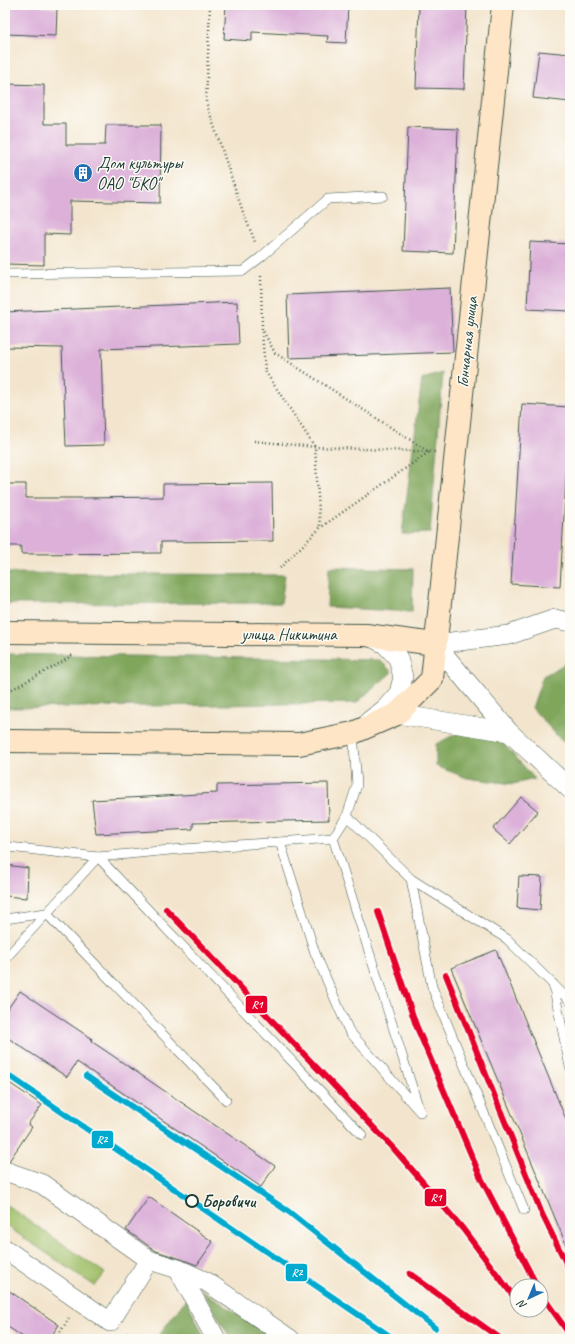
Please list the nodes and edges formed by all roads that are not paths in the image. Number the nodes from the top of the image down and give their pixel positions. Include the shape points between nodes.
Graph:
1 (503, 5) edge
2 (383, 196) dead end
3 (5, 274) edge
4 (565, 617) edge
5 (5, 632) edge
6 (366, 635) junction
7 (435, 644) junction
8 (397, 714) junction
9 (509, 732) junction
10 (353, 733) junction
11 (5, 741) edge
12 (570, 789) edge
13 (347, 816) junction
14 (333, 838) junction
15 (280, 842) junction
16 (9, 847) dead end
17 (98, 857) junction
18 (411, 879) junction
19 (46, 913) junction
20 (5, 919) edge
21 (5, 959) edge
22 (553, 984) junction
23 (570, 1001) edge
24 (570, 1066) edge
25 (226, 1100) dead end
26 (362, 1135) dead end
27 (5, 1171) edge
28 (524, 1210) dead end
29 (5, 1249) edge
30 (149, 1260) junction
31 (178, 1269) junction
32 (216, 1339) edge
33 (290, 1339) edge

1 - 7 street, Гончарная улица
2 - 3 lane via 328,199 243,271
4 - 7 street, улица Никитина via 509,635
5 - 6 street, улица Никитина
6 - 7 street, улица Никитина
6 - 10 street via 385,644 398,658 403,677 399,693 385,710
7 - 8 street, Гончарная улица via 432,679
7 - 9 street
8 - 9 street
8 - 10 street
9 - 12 street
10 - 11 street via 299,744
10 - 13 lane via 357,785
13 - 14 lane
13 - 18 lane
14 - 15 lane
14 - 15 lane via 420,1112 349,1031 315,952
15 - 17 lane
16 - 17 lane
17 - 19 lane
17 - 26 lane
18 - 22 lane via 507,939
18 - 28 lane via 432,986
19 - 20 lane
19 - 21 lane
19 - 25 lane
22 - 23 lane
22 - 24 lane
27 - 30 street via 42,1184
29 - 30 street via 110,1322
30 - 31 street
31 - 32 street
31 - 33 street via 207,1282

